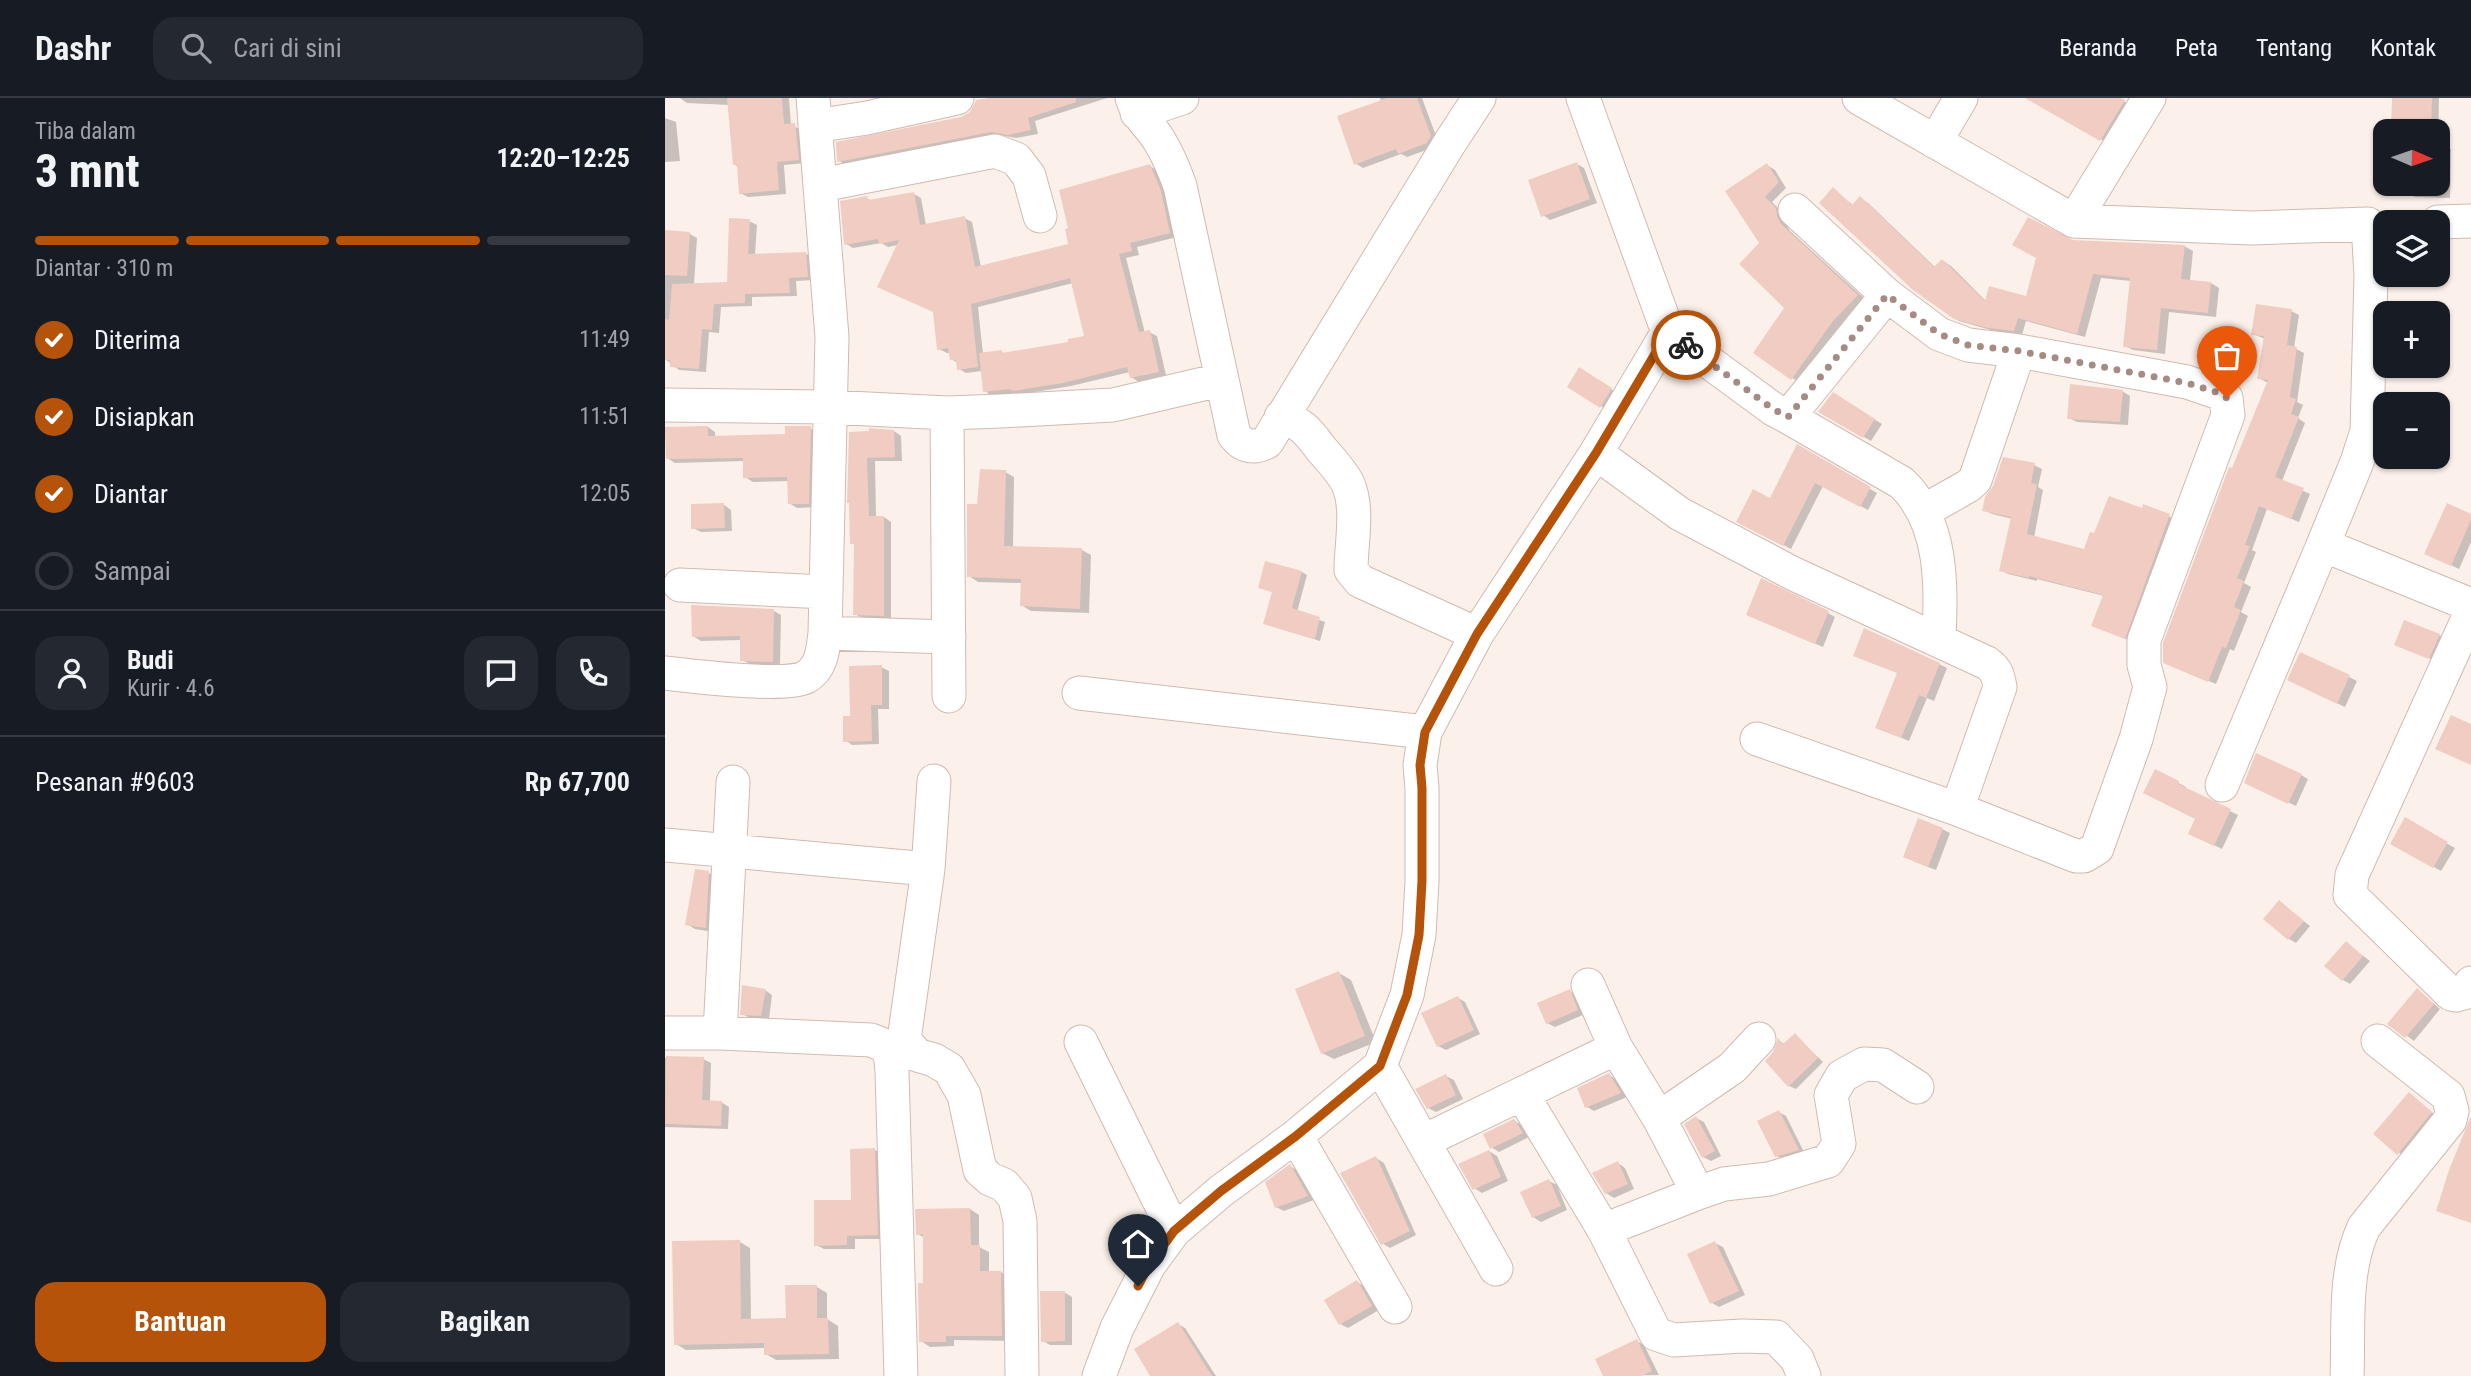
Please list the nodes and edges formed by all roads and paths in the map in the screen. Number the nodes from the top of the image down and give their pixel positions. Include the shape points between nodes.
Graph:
1 (957, 98) edge
2 (1182, 98) edge
3 (1479, 98) edge
4 (1583, 98) edge
5 (1859, 98) edge
6 (1961, 98) edge
7 (2149, 98) edge
8 (1135, 106) edge
9 (814, 112) edge
10 (1935, 142) junction
11 (821, 185) junction
12 (1795, 209) dead end
13 (1040, 216) dead end
14 (2074, 220) junction
15 (2450, 222) edge
16 (2471, 222) edge
17 (2373, 224) edge
18 (2373, 258) edge
19 (1887, 295) junction
20 (1668, 332) junction
21 (2019, 351) junction
22 (1220, 380) junction
23 (665, 405) edge
24 (829, 407) junction
25 (947, 414) junction
26 (1281, 417) junction
27 (1788, 417) junction
28 (1596, 453) junction
29 (1924, 511) junction
30 (2323, 545) junction
31 (681, 585) dead end
32 (826, 592) junction
33 (2471, 605) edge
34 (2471, 612) edge
35 (825, 633) junction
36 (1477, 634) junction
37 (949, 637) junction
38 (1939, 641) junction
39 (665, 673) edge
40 (1079, 693) dead end
41 (949, 696) dead end
42 (1425, 732) junction
43 (1757, 739) dead end
44 (934, 781) dead end
45 (733, 782) dead end
46 (2222, 785) dead end
47 (1957, 809) junction
48 (665, 845) edge
49 (729, 852) junction
50 (928, 869) junction
51 (2471, 983) edge
52 (1588, 985) dead end
53 (665, 1033) edge
54 (720, 1033) junction
55 (1759, 1040) dead end
56 (2378, 1041) dead end
57 (1081, 1042) dead end
58 (1616, 1048) junction
59 (891, 1059) junction
60 (934, 1059) junction
61 (1380, 1066) junction
62 (1917, 1087) dead end
63 (1521, 1094) junction
64 (1659, 1118) junction
65 (1296, 1136) junction
66 (1424, 1142) junction
67 (1698, 1193) junction
68 (1604, 1230) junction
69 (1174, 1231) junction
70 (1496, 1269) dead end
71 (1395, 1307) dead end
72 (901, 1376) edge
73 (1022, 1376) edge
74 (1099, 1376) edge
75 (1804, 1376) edge
76 (2347, 1376) edge

1 - 9 street via 867,118
2 - 8 street
3 - 26 street
4 - 20 street
5 - 10 street
6 - 10 street
7 - 14 street
8 - 22 street via 1170,159 1180,186
9 - 11 street
10 - 14 street
11 - 13 street via 995,151 1016,159 1029,176
11 - 24 street via 832,337
12 - 19 street
14 - 17 street via 2251,228
15 - 16 street
18 - 30 street via 2367,431
19 - 21 street via 1939,334 1968,345
19 - 27 street
20 - 27 street
20 - 28 street
21 - 29 street via 1975,480
21 - 47 street via 2187,383 2222,394 2227,398 2228,415 2144,640 2150,687 2097,848 2076,856
22 - 25 street via 1113,405
22 - 26 street via 1238,441 1251,447 1268,442
23 - 24 street
24 - 25 street
24 - 32 street
25 - 37 street
26 - 36 street via 1306,429 1347,483 1353,514 1351,570 1360,581
27 - 29 street via 1902,482
28 - 36 street
28 - 38 street via 1680,514 1794,574
29 - 38 street via 1938,561
30 - 33 street
30 - 46 street
31 - 32 street
32 - 35 street
34 - 51 street via 2350,886 2350,895 2451,994 2467,992
35 - 37 street
35 - 39 street via 820,662 808,676 795,680
36 - 42 street
37 - 41 street
38 - 47 street via 1995,668 2000,688
40 - 42 street
42 - 61 street via 1420,765 1419,935 1407,995
43 - 47 street
44 - 50 street
45 - 49 street
48 - 49 street
49 - 50 street
49 - 54 street
50 - 60 street via 904,1040 917,1055
52 - 58 street
53 - 54 street
54 - 59 street via 871,1040 886,1046
55 - 64 street via 1732,1068
56 - 76 street via 2448,1096 2452,1111 2450,1120 2364,1227 2355,1246
57 - 69 street
58 - 63 street
58 - 64 street
59 - 60 street
59 - 72 street
60 - 73 street via 949,1069 964,1096 979,1170 1004,1185 1015,1198 1020,1221
61 - 65 street
61 - 66 street
62 - 67 street via 1883,1065 1864,1064 1842,1076 1831,1095 1839,1144 1828,1161
63 - 66 street
63 - 68 street
64 - 67 street
65 - 69 street
65 - 71 street
66 - 70 street
67 - 68 street
68 - 75 street via 1656,1334 1674,1340 1776,1337 1797,1359
69 - 74 street via 1149,1265

